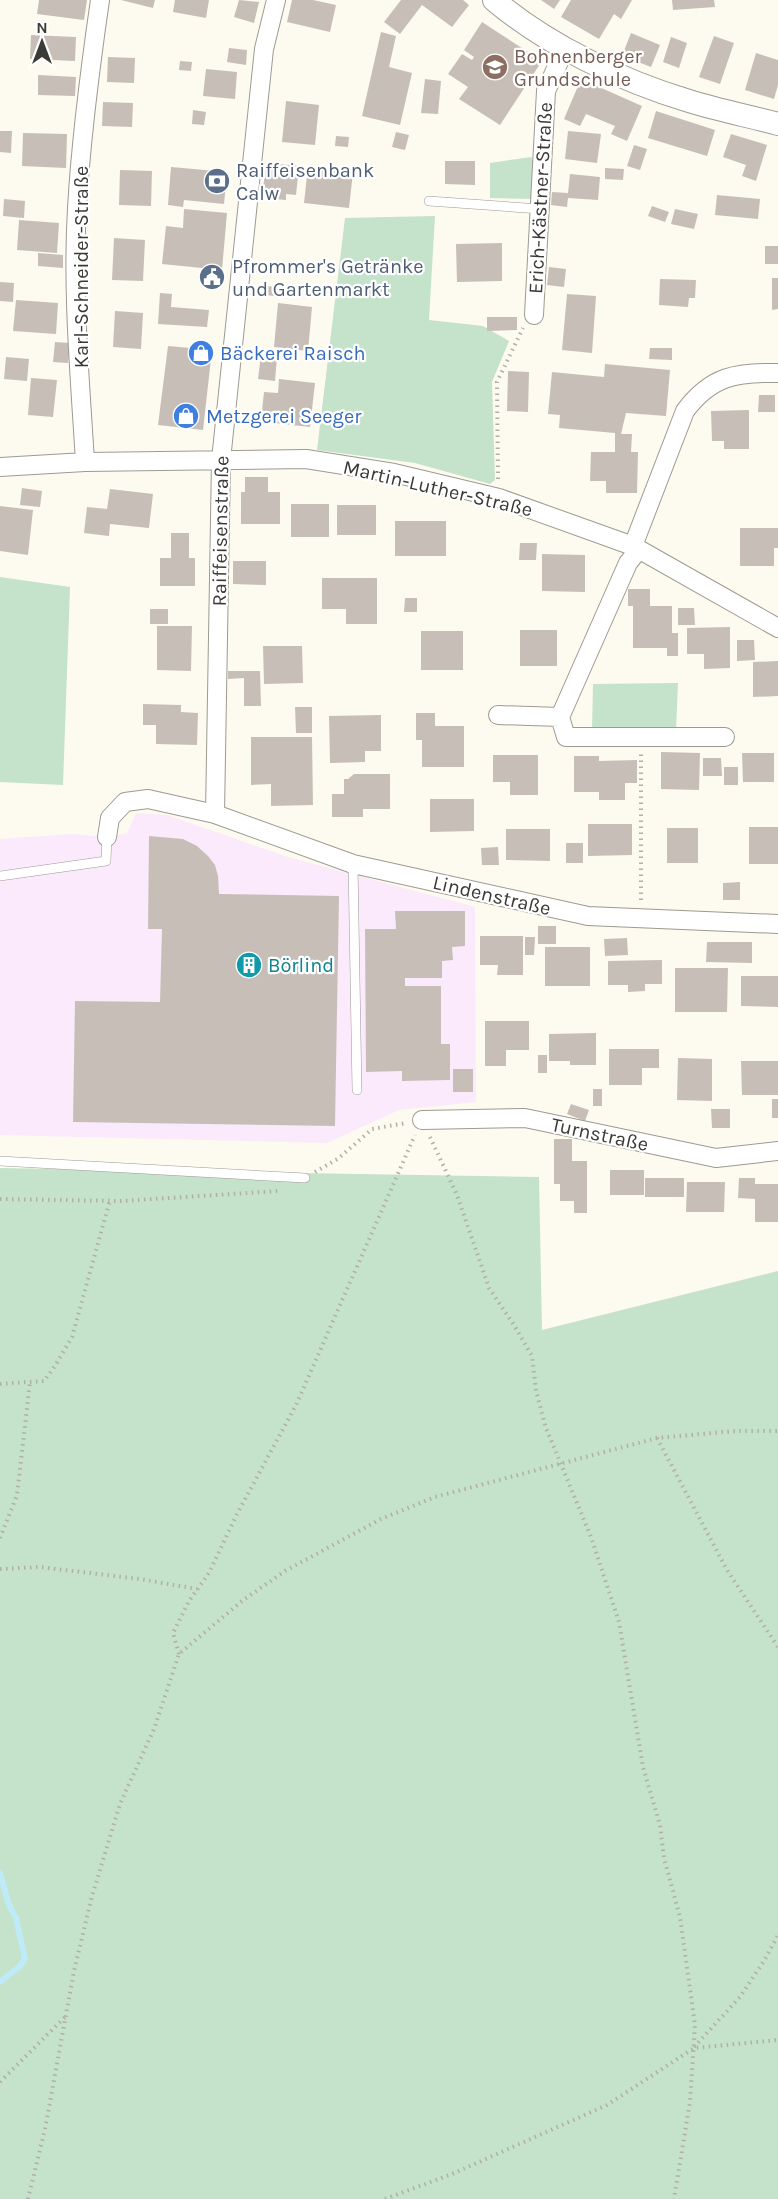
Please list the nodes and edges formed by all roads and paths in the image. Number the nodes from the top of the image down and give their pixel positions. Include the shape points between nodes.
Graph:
1 (100, 0) edge
2 (276, 0) edge
3 (494, 0) edge
4 (565, 48) junction
5 (778, 124) edge
6 (429, 201) dead end
7 (540, 208) junction
8 (534, 315) joint
9 (778, 374) edge
10 (221, 460) junction
11 (85, 462) junction
12 (0, 467) edge
13 (499, 498) junction
14 (636, 547) junction
15 (778, 628) edge
16 (498, 715) dead end
17 (560, 717) junction
18 (725, 737) dead end
19 (642, 739) junction
20 (215, 814) junction
21 (106, 837) joint
22 (353, 864) junction
23 (0, 876) edge
24 (641, 919) junction
25 (778, 924) edge
26 (357, 1090) dead end
27 (422, 1120) junction
28 (778, 1151) edge
29 (0, 1161) edge
30 (305, 1178) dead end
31 (110, 1200) dead end
32 (30, 1382) junction
33 (0, 1384) edge
34 (778, 1431) edge
35 (657, 1438) junction
36 (560, 1465) junction
37 (0, 1538) edge
38 (0, 1569) edge
39 (197, 1589) junction
40 (778, 1647) edge
41 (179, 1654) junction
42 (778, 1935) edge
43 (67, 2015) junction
44 (778, 2040) edge
45 (694, 2048) junction
46 (0, 2082) edge
47 (28, 2199) edge
48 (385, 2199) edge
49 (674, 2199) edge

1 - 11 street, Karl-Schneider-Straße via 87,88 77,210 77,313
2 - 10 street, Raiffeisenstraße via 264,49
3 - 4 street
4 - 5 street via 637,84 689,102
4 - 7 street, Erich-Kästner-Straße via 546,91
6 - 7 lane
7 - 8 street, Erich-Kästner-Straße
8 - 13 path via 526,322 497,382
9 - 14 street via 752,373 722,379 697,394 685,411
10 - 11 street, Martin-Luther-Straße
10 - 13 street, Martin-Luther-Straße via 306,459 394,473
10 - 20 street, Raiffeisenstraße
11 - 12 street, Martin-Luther-Straße
13 - 14 street, Martin-Luther-Straße
14 - 15 street, Martin-Luther-Straße
14 - 17 street
16 - 17 street
17 - 19 street via 566,737
18 - 19 street
19 - 24 path
20 - 21 street, Lindenstraße via 148,799 125,802 110,818
20 - 22 street, Lindenstraße
21 - 23 lane via 106,861
22 - 24 street, Lindenstraße via 588,916
22 - 26 lane
24 - 25 street, Lindenstraße
27 - 28 street, Turnstraße via 525,1118 716,1158
27 - 36 path via 457,1195 489,1288 532,1356 541,1410
27 - 39 path via 296,1405
29 - 30 lane
31 - 32 path via 72,1336 44,1381
32 - 33 path
32 - 37 path via 17,1495
34 - 35 path
35 - 36 path
35 - 40 path via 727,1570
36 - 41 path via 435,1497 381,1519 285,1571
36 - 45 path via 591,1536 619,1622 641,1757 680,1917 695,2025
38 - 39 path via 39,1567
39 - 41 path via 173,1633
41 - 43 path via 154,1729 120,1804 92,1896
42 - 45 path via 740,1997
43 - 46 path
43 - 47 path
44 - 45 path
45 - 48 path via 607,2105 452,2174
45 - 49 path

